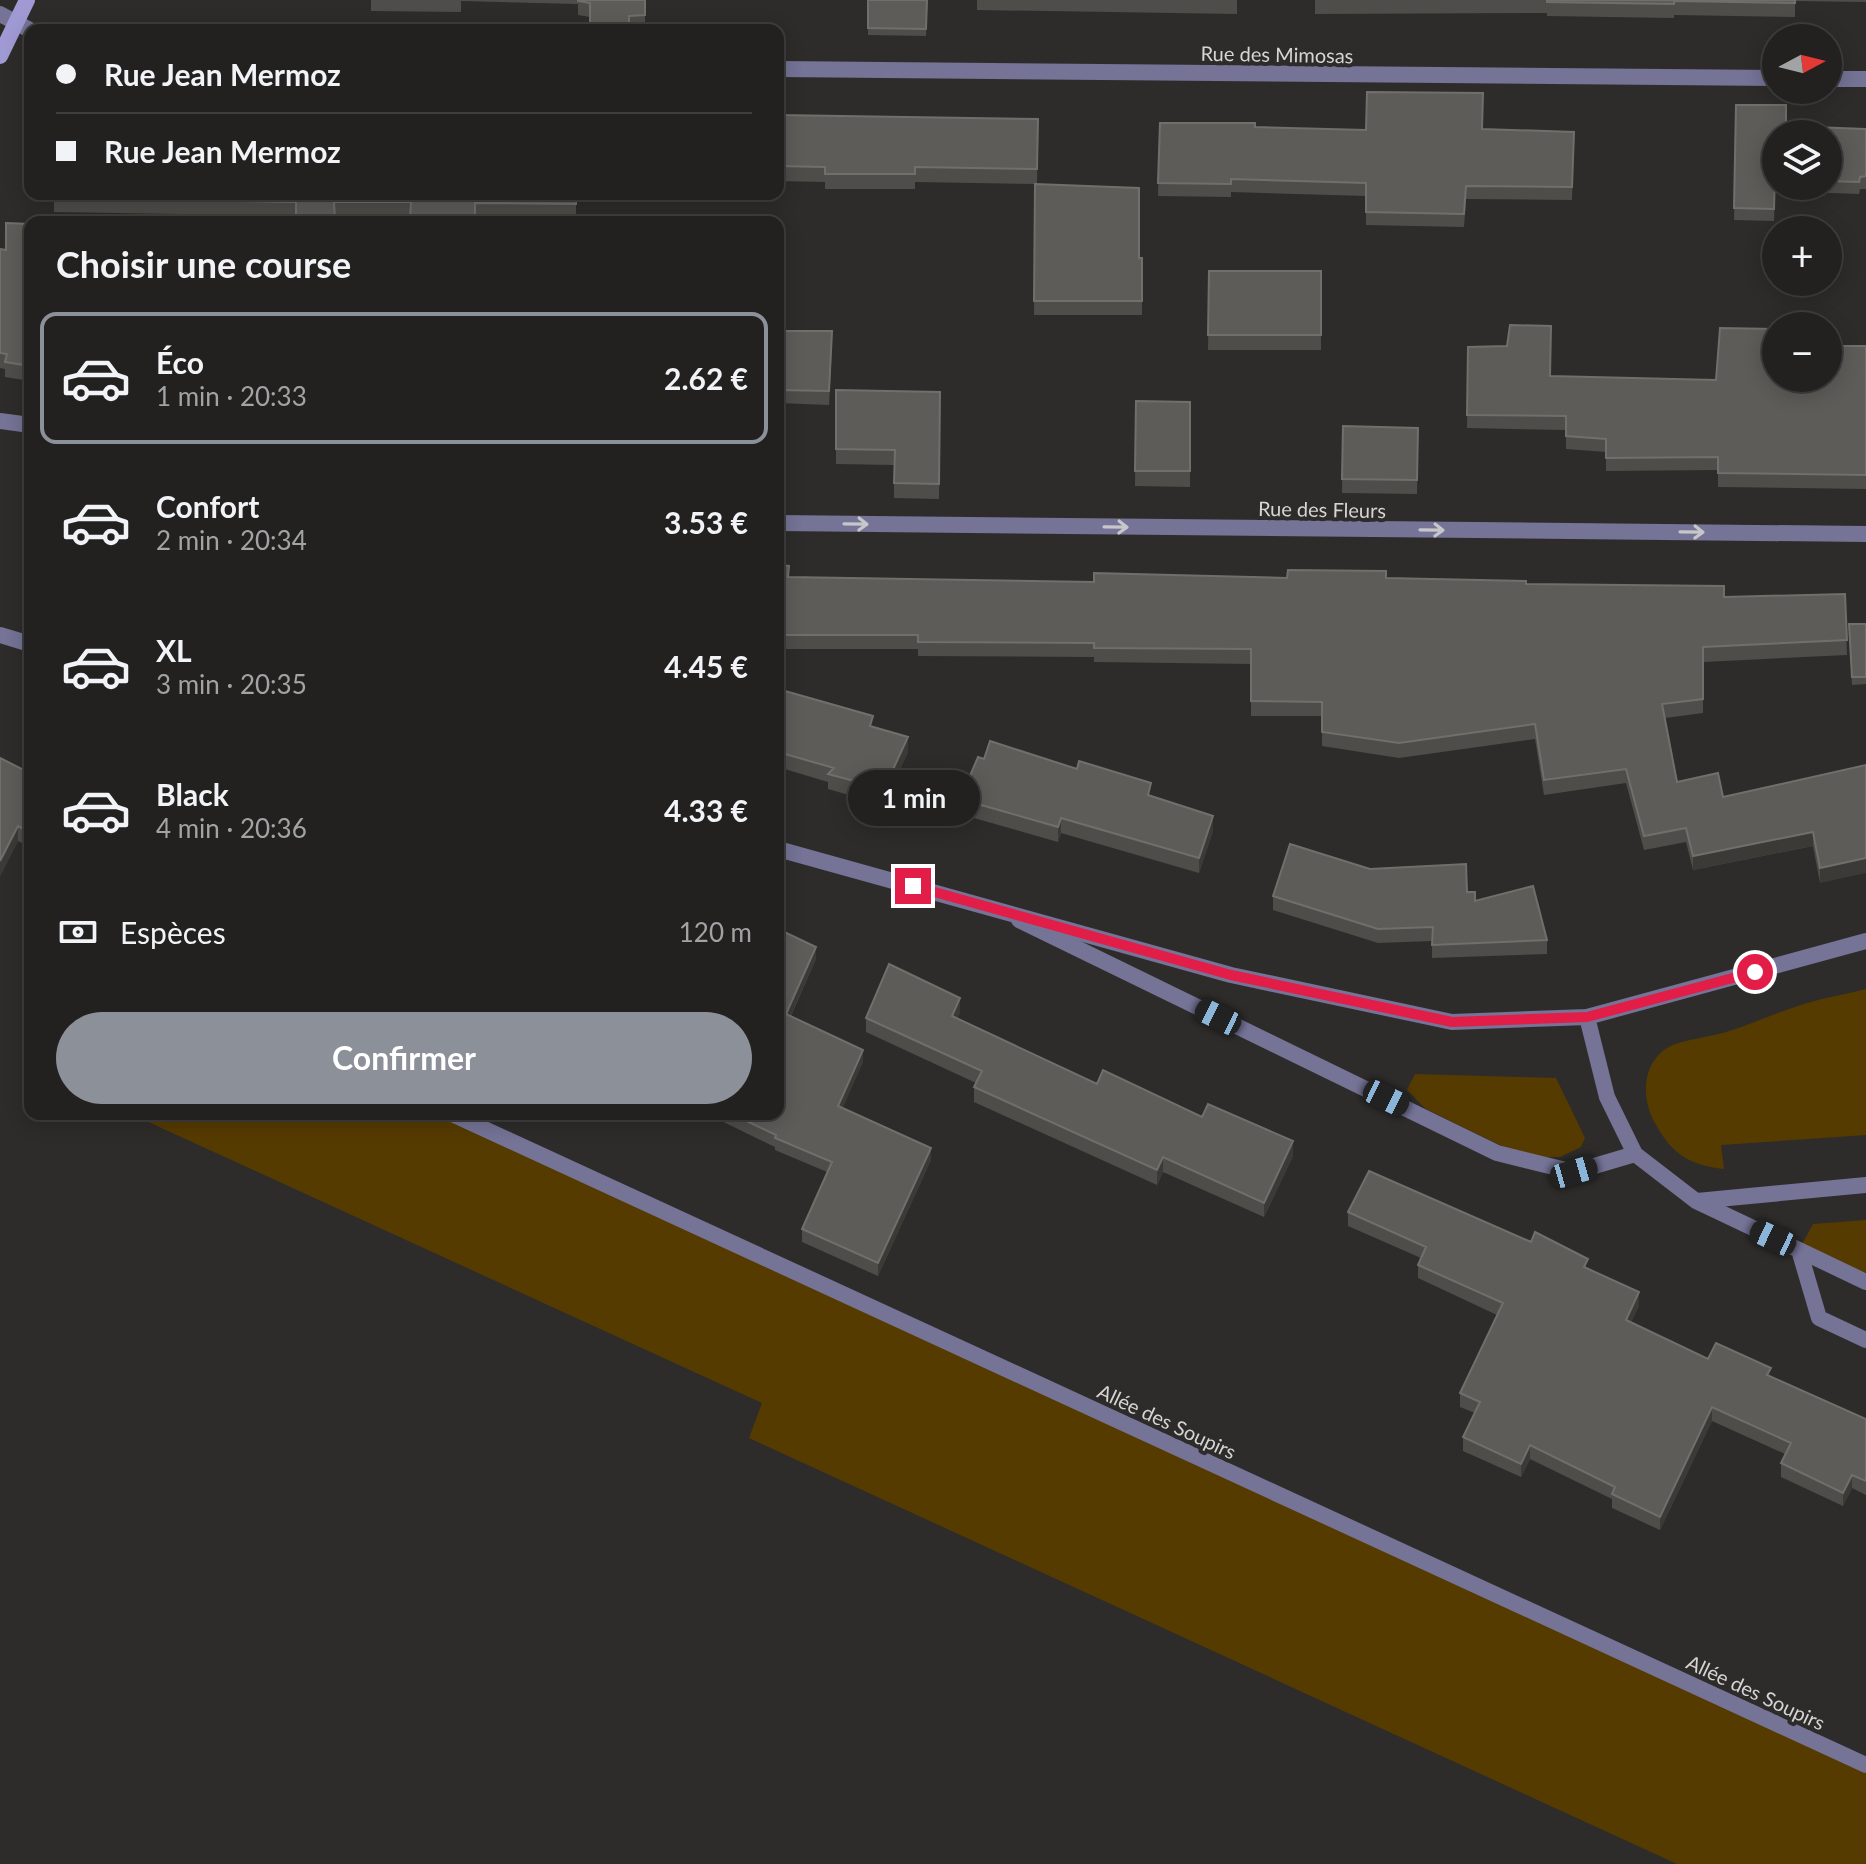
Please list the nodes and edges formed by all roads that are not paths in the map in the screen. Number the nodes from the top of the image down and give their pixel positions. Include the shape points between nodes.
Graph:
1 (27, 0) edge
2 (0, 14) edge
3 (23, 27) edge
4 (0, 56) edge
5 (784, 69) edge
6 (1762, 78) edge
7 (1842, 79) edge
8 (1866, 79) edge
9 (0, 421) edge
10 (24, 424) edge
11 (784, 523) edge
12 (1866, 534) edge
13 (0, 635) edge
14 (24, 642) edge
15 (784, 851) edge
16 (994, 908) junction
17 (1866, 941) edge
18 (1587, 1017) junction
19 (465, 1120) edge
20 (1635, 1154) junction
21 (1866, 1185) edge
22 (1696, 1201) junction
23 (1799, 1250) junction
24 (1866, 1282) edge
25 (1866, 1340) edge
26 (1866, 1765) edge

1 - 3 main road
2 - 3 street
3 - 4 main road
5 - 6 street, Rue des Mimosas
7 - 8 street
9 - 10 street
11 -> 12 street, Rue des Fleurs
13 - 14 street
15 - 16 street
16 - 18 street via 1231,975 1452,1022
16 - 20 street via 1497,1153 1574,1172
17 - 18 street
18 - 20 street via 1607,1097
19 - 26 street, Allée des Soupirs
20 - 22 street
21 - 22 street
22 - 23 street
23 - 24 street
23 - 25 street via 1819,1318

